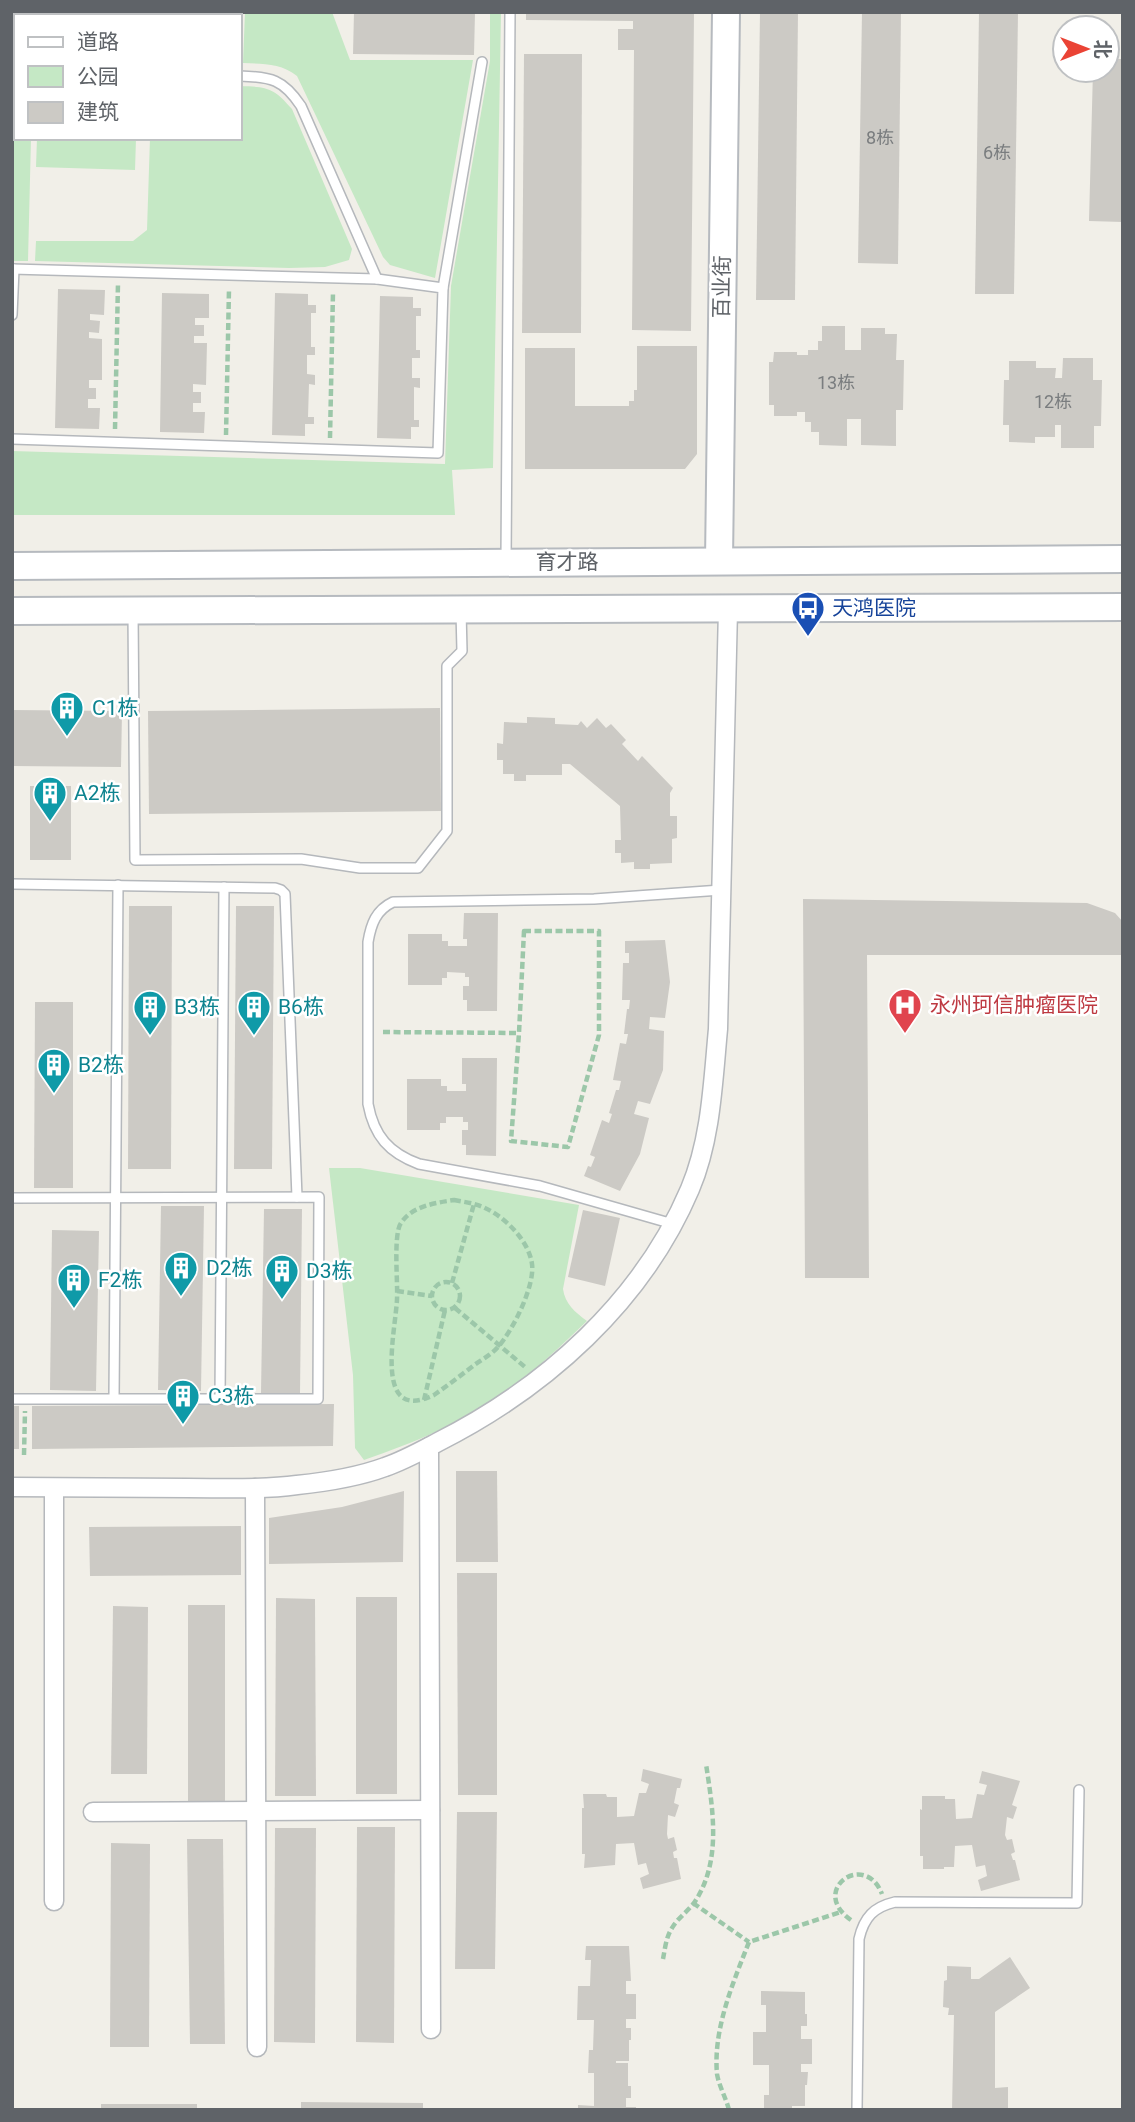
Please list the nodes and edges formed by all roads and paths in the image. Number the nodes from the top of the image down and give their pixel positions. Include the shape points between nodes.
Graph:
1 (510, 12) edge
2 (726, 12) edge
3 (482, 62) dead end
4 (242, 76) edge
5 (13, 269) edge
6 (118, 272) junction
7 (229, 275) junction
8 (334, 278) junction
9 (377, 279) junction
10 (443, 288) junction
11 (12, 315) edge
12 (12, 439) edge
13 (115, 443) junction
14 (225, 446) junction
15 (330, 450) junction
16 (1123, 559) edge
17 (719, 561) junction
18 (506, 562) junction
19 (12, 566) edge
20 (1123, 607) edge
21 (728, 609) junction
22 (133, 610) junction
23 (461, 610) junction
24 (12, 611) edge
25 (12, 884) edge
26 (118, 885) junction
27 (224, 887) junction
28 (721, 890) junction
29 (368, 1032) junction
30 (519, 1033) junction
31 (116, 1197) junction
32 (222, 1197) junction
33 (297, 1197) junction
34 (12, 1198) edge
35 (474, 1204) junction
36 (673, 1224) junction
37 (452, 1283) junction
38 (397, 1291) junction
39 (432, 1296) junction
40 (455, 1307) junction
41 (445, 1310) junction
42 (499, 1345) junction
43 (541, 1378) junction
44 (114, 1398) junction
45 (219, 1398) junction
46 (12, 1399) edge
47 (25, 1399) junction
48 (424, 1400) junction
49 (429, 1447) junction
50 (24, 1455) dead end
51 (12, 1487) edge
52 (54, 1488) junction
53 (255, 1488) junction
54 (706, 1764) dead end
55 (1079, 1790) dead end
56 (430, 1810) junction
57 (257, 1811) junction
58 (93, 1812) dead end
59 (54, 1901) dead end
60 (693, 1903) junction
61 (883, 1905) junction
62 (841, 1912) junction
63 (865, 1921) junction
64 (749, 1942) junction
65 (663, 1959) dead end
66 (431, 2029) dead end
67 (257, 2047) dead end
68 (729, 2110) edge
69 (857, 2110) edge

1 - 18 lane
2 - 17 main road, 百业街
3 - 10 lane
4 - 9 lane via 277,80 291,90
5 - 6 lane
5 - 11 lane
6 - 7 lane
6 - 13 path
7 - 8 lane
7 - 14 path
8 - 9 lane
8 - 15 path
9 - 10 lane
10 - 15 lane via 438,453
12 - 13 lane
13 - 14 lane
14 - 15 lane
16 - 17 main road, 育才路
17 - 18 main road, 育才路
18 - 19 main road, 育才路
20 - 21 main road
21 - 23 main road
21 - 28 street
22 - 23 main road
22 - 23 lane via 135,860 301,859 360,868 418,868 447,831 447,666 461,651
22 - 24 main road
25 - 26 lane
26 - 27 lane
26 - 31 lane
27 - 32 lane
27 - 33 lane via 275,888 285,894
28 - 29 lane via 594,899 393,902 377,914 370,927
28 - 36 street via 713,1084 705,1138
29 - 30 path
29 - 36 lane via 371,1119 379,1135 403,1158 540,1186
30 - 30 path via 524,931 599,931 599,1035 568,1147 511,1141
31 - 32 lane
31 - 34 lane
31 - 44 lane
32 - 33 lane
32 - 45 lane
33 - 45 lane via 318,1197 318,1399
35 - 37 path
35 - 38 path via 436,1203 401,1222
35 - 42 path via 503,1220 528,1251 532,1265 522,1307
36 - 43 street via 638,1280
37 - 39 path via 440,1283
37 - 40 path via 460,1296
38 - 39 path
38 - 48 path via 393,1382 400,1397
39 - 41 path via 434,1304
40 - 41 path
40 - 42 path
41 - 48 path
42 - 43 path
42 - 48 path
43 - 49 street
44 - 45 lane
44 - 47 lane
46 - 47 lane
47 - 50 path
49 - 53 street via 385,1467 342,1478
49 - 56 street
51 - 52 street
52 - 53 street
52 - 59 street
53 - 57 street
54 - 60 path via 714,1835 703,1886
55 - 61 lane via 1077,1903
56 - 57 street
56 - 66 street
57 - 58 street
57 - 67 street
60 - 64 path
60 - 65 path via 672,1927
61 - 62 path via 876,1881 853,1874 842,1879 835,1891
61 - 63 lane
62 - 63 path via 852,1920
62 - 64 path
63 - 69 lane via 859,1939
64 - 68 path via 720,2031 717,2076

